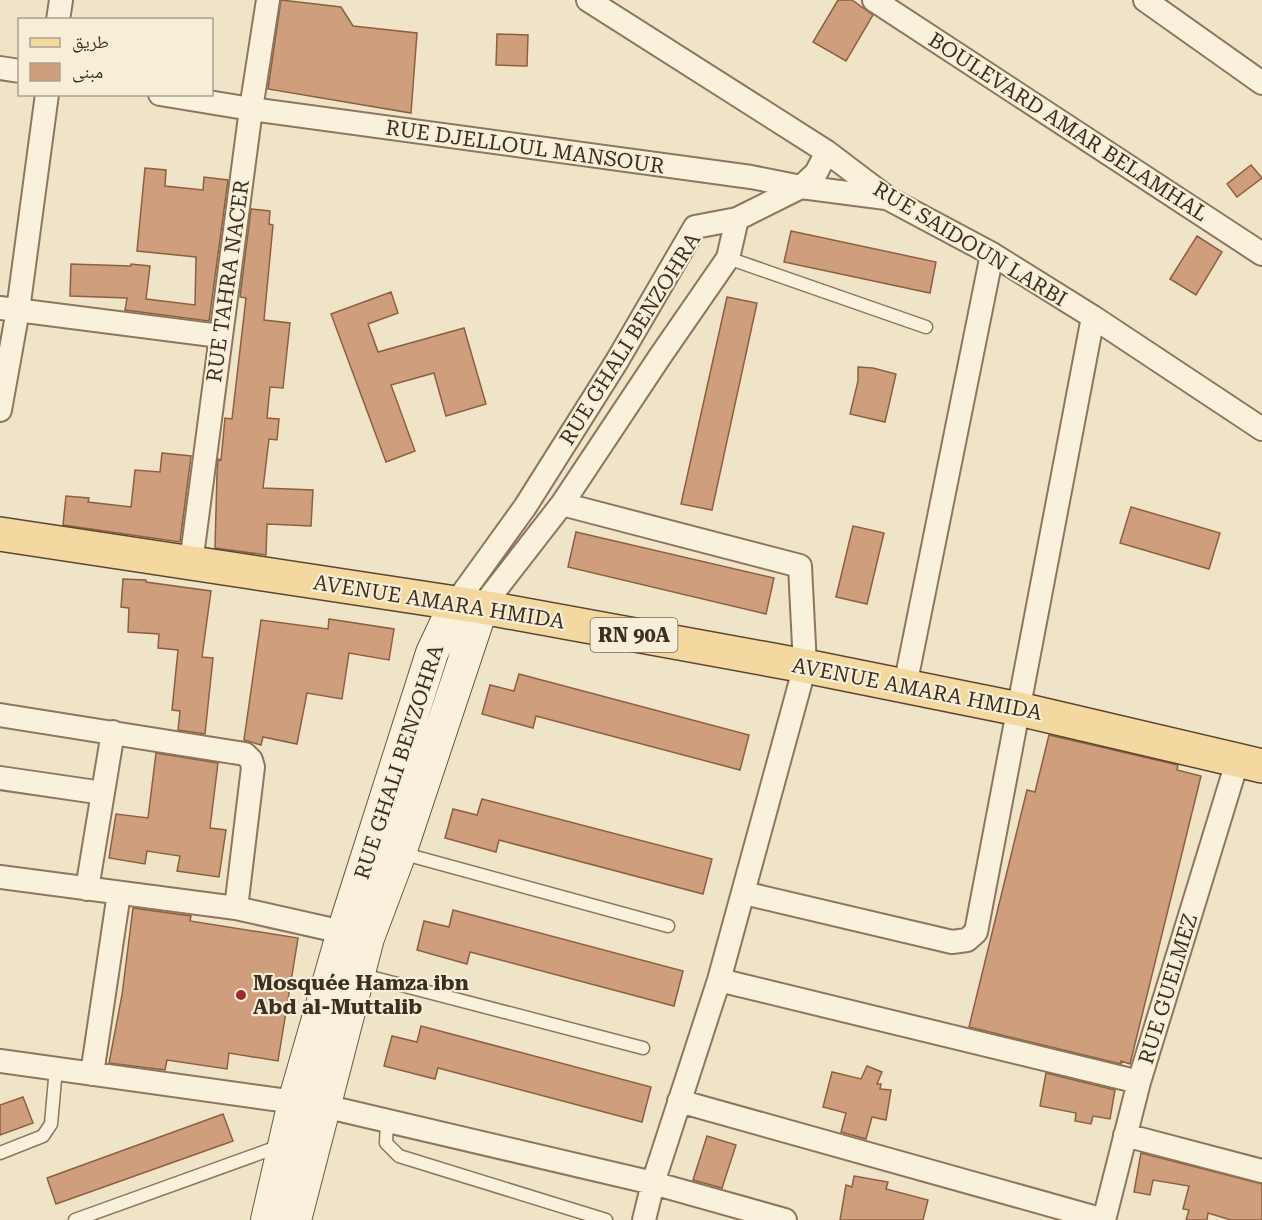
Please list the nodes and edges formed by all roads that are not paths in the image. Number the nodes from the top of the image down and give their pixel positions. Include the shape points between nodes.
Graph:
1 (61, 0) edge
2 (268, 0) edge
3 (588, 0) edge
4 (874, 0) edge
5 (1145, 0) edge
6 (58, 18) edge
7 (0, 68) edge
8 (18, 71) edge
9 (1262, 83) edge
10 (46, 96) edge
11 (171, 96) edge
12 (251, 110) junction
13 (827, 152) junction
14 (801, 187) junction
15 (889, 199) junction
16 (737, 219) junction
17 (992, 254) junction
18 (1262, 254) edge
19 (728, 258) junction
20 (9, 309) edge
21 (1093, 317) junction
22 (926, 327) dead end
23 (220, 336) junction
24 (0, 410) edge
25 (1262, 429) edge
26 (562, 504) junction
27 (0, 534) edge
28 (191, 563) junction
29 (468, 606) junction
30 (805, 666) junction
31 (905, 686) junction
32 (1019, 709) junction
33 (0, 715) edge
34 (113, 732) junction
35 (1250, 763) edge
36 (0, 778) edge
37 (103, 794) junction
38 (400, 853) junction
39 (0, 877) edge
40 (87, 888) junction
41 (744, 892) junction
42 (119, 893) junction
43 (236, 908) junction
44 (668, 926) dead end
45 (355, 935) junction
46 (358, 974) junction
47 (719, 980) junction
48 (643, 1048) dead end
49 (0, 1060) edge
50 (56, 1068) junction
51 (92, 1074) junction
52 (1139, 1082) junction
53 (679, 1101) junction
54 (309, 1104) junction
55 (387, 1121) junction
56 (1125, 1136) junction
57 (285, 1144) junction
58 (0, 1153) edge
59 (1262, 1171) edge
60 (653, 1184) junction
61 (75, 1220) edge
62 (267, 1220) edge
63 (295, 1220) edge
64 (606, 1220) edge
65 (644, 1220) edge
66 (785, 1220) edge
67 (1104, 1220) edge

1 - 6 street
2 - 12 street, RUE TAHRA NACER
3 - 13 street, RUE SAIDOUN LARBI
4 - 18 street, BOULEVARD AMAR BELAMHAL
5 - 9 street
7 - 8 street
10 - 20 street
11 - 12 street, RUE DJELLOUL MANSOUR
12 - 14 street, RUE DJELLOUL MANSOUR
12 - 23 street, RUE TAHRA NACER
13 - 14 street via 816,173
13 - 15 street, RUE SAIDOUN LARBI
14 - 15 street, RUE DJELLOUL MANSOUR
14 - 16 street, RUE GHALI BENZOHRA
15 - 17 street, RUE SAIDOUN LARBI
16 - 19 street, RUE GHALI BENZOHRA
16 - 29 street, RUE GHALI BENZOHRA via 695,227
17 - 21 street, RUE SAIDOUN LARBI
17 - 31 street
19 - 22 lane
19 - 26 street, RUE GHALI BENZOHRA
20 - 23 street
20 - 24 street
21 - 25 street, RUE SAIDOUN LARBI
21 - 32 street
23 - 28 street, RUE TAHRA NACER
26 - 29 street, RUE GHALI BENZOHRA
26 - 30 street via 800,567
27 - 28 main road, AVENUE AMARA HMIDA / RN 90A
28 - 29 main road, AVENUE AMARA HMIDA / RN 90A
29 - 30 main road, AVENUE AMARA HMIDA / RN 90A
29 - 38 main road, RUE GHALI BENZOHRA
29 - 45 main road, RUE GHALI BENZOHRA via 432,653
30 - 31 main road, AVENUE AMARA HMIDA / RN 90A
30 - 41 street
31 - 32 main road, AVENUE AMARA HMIDA / RN 90A
32 - 35 main road, AVENUE AMARA HMIDA / RN 90A
32 - 41 street via 976,933 967,940 952,942
33 - 34 street
34 - 37 street
34 - 43 street via 245,754 252,760
35 - 52 street, RUE GUELMEZ
36 - 37 street
37 - 40 street
38 - 44 lane
38 - 45 main road, RUE GHALI BENZOHRA
39 - 40 street
40 - 42 street
41 - 47 street
42 - 43 street
42 - 51 street
43 - 45 street
45 - 46 main road, RUE GHALI BENZOHRA
45 - 54 main road, RUE GHALI BENZOHRA
46 - 48 lane
46 - 54 main road, RUE GHALI BENZOHRA
47 - 52 street
47 - 53 street
49 - 50 street
50 - 51 street
50 - 58 lane via 51,1124 43,1136
51 - 54 street
52 - 56 street, RUE GUELMEZ
53 - 60 street
53 - 67 street
54 - 55 street
54 - 57 main road, RUE GHALI BENZOHRA
54 - 63 main road, RUE GHALI BENZOHRA
55 - 60 street
55 - 64 lane via 386,1143 399,1156
56 - 59 street
56 - 67 street, RUE GUELMEZ
57 - 61 lane
57 - 62 main road, RUE GHALI BENZOHRA
60 - 65 street
60 - 66 street

